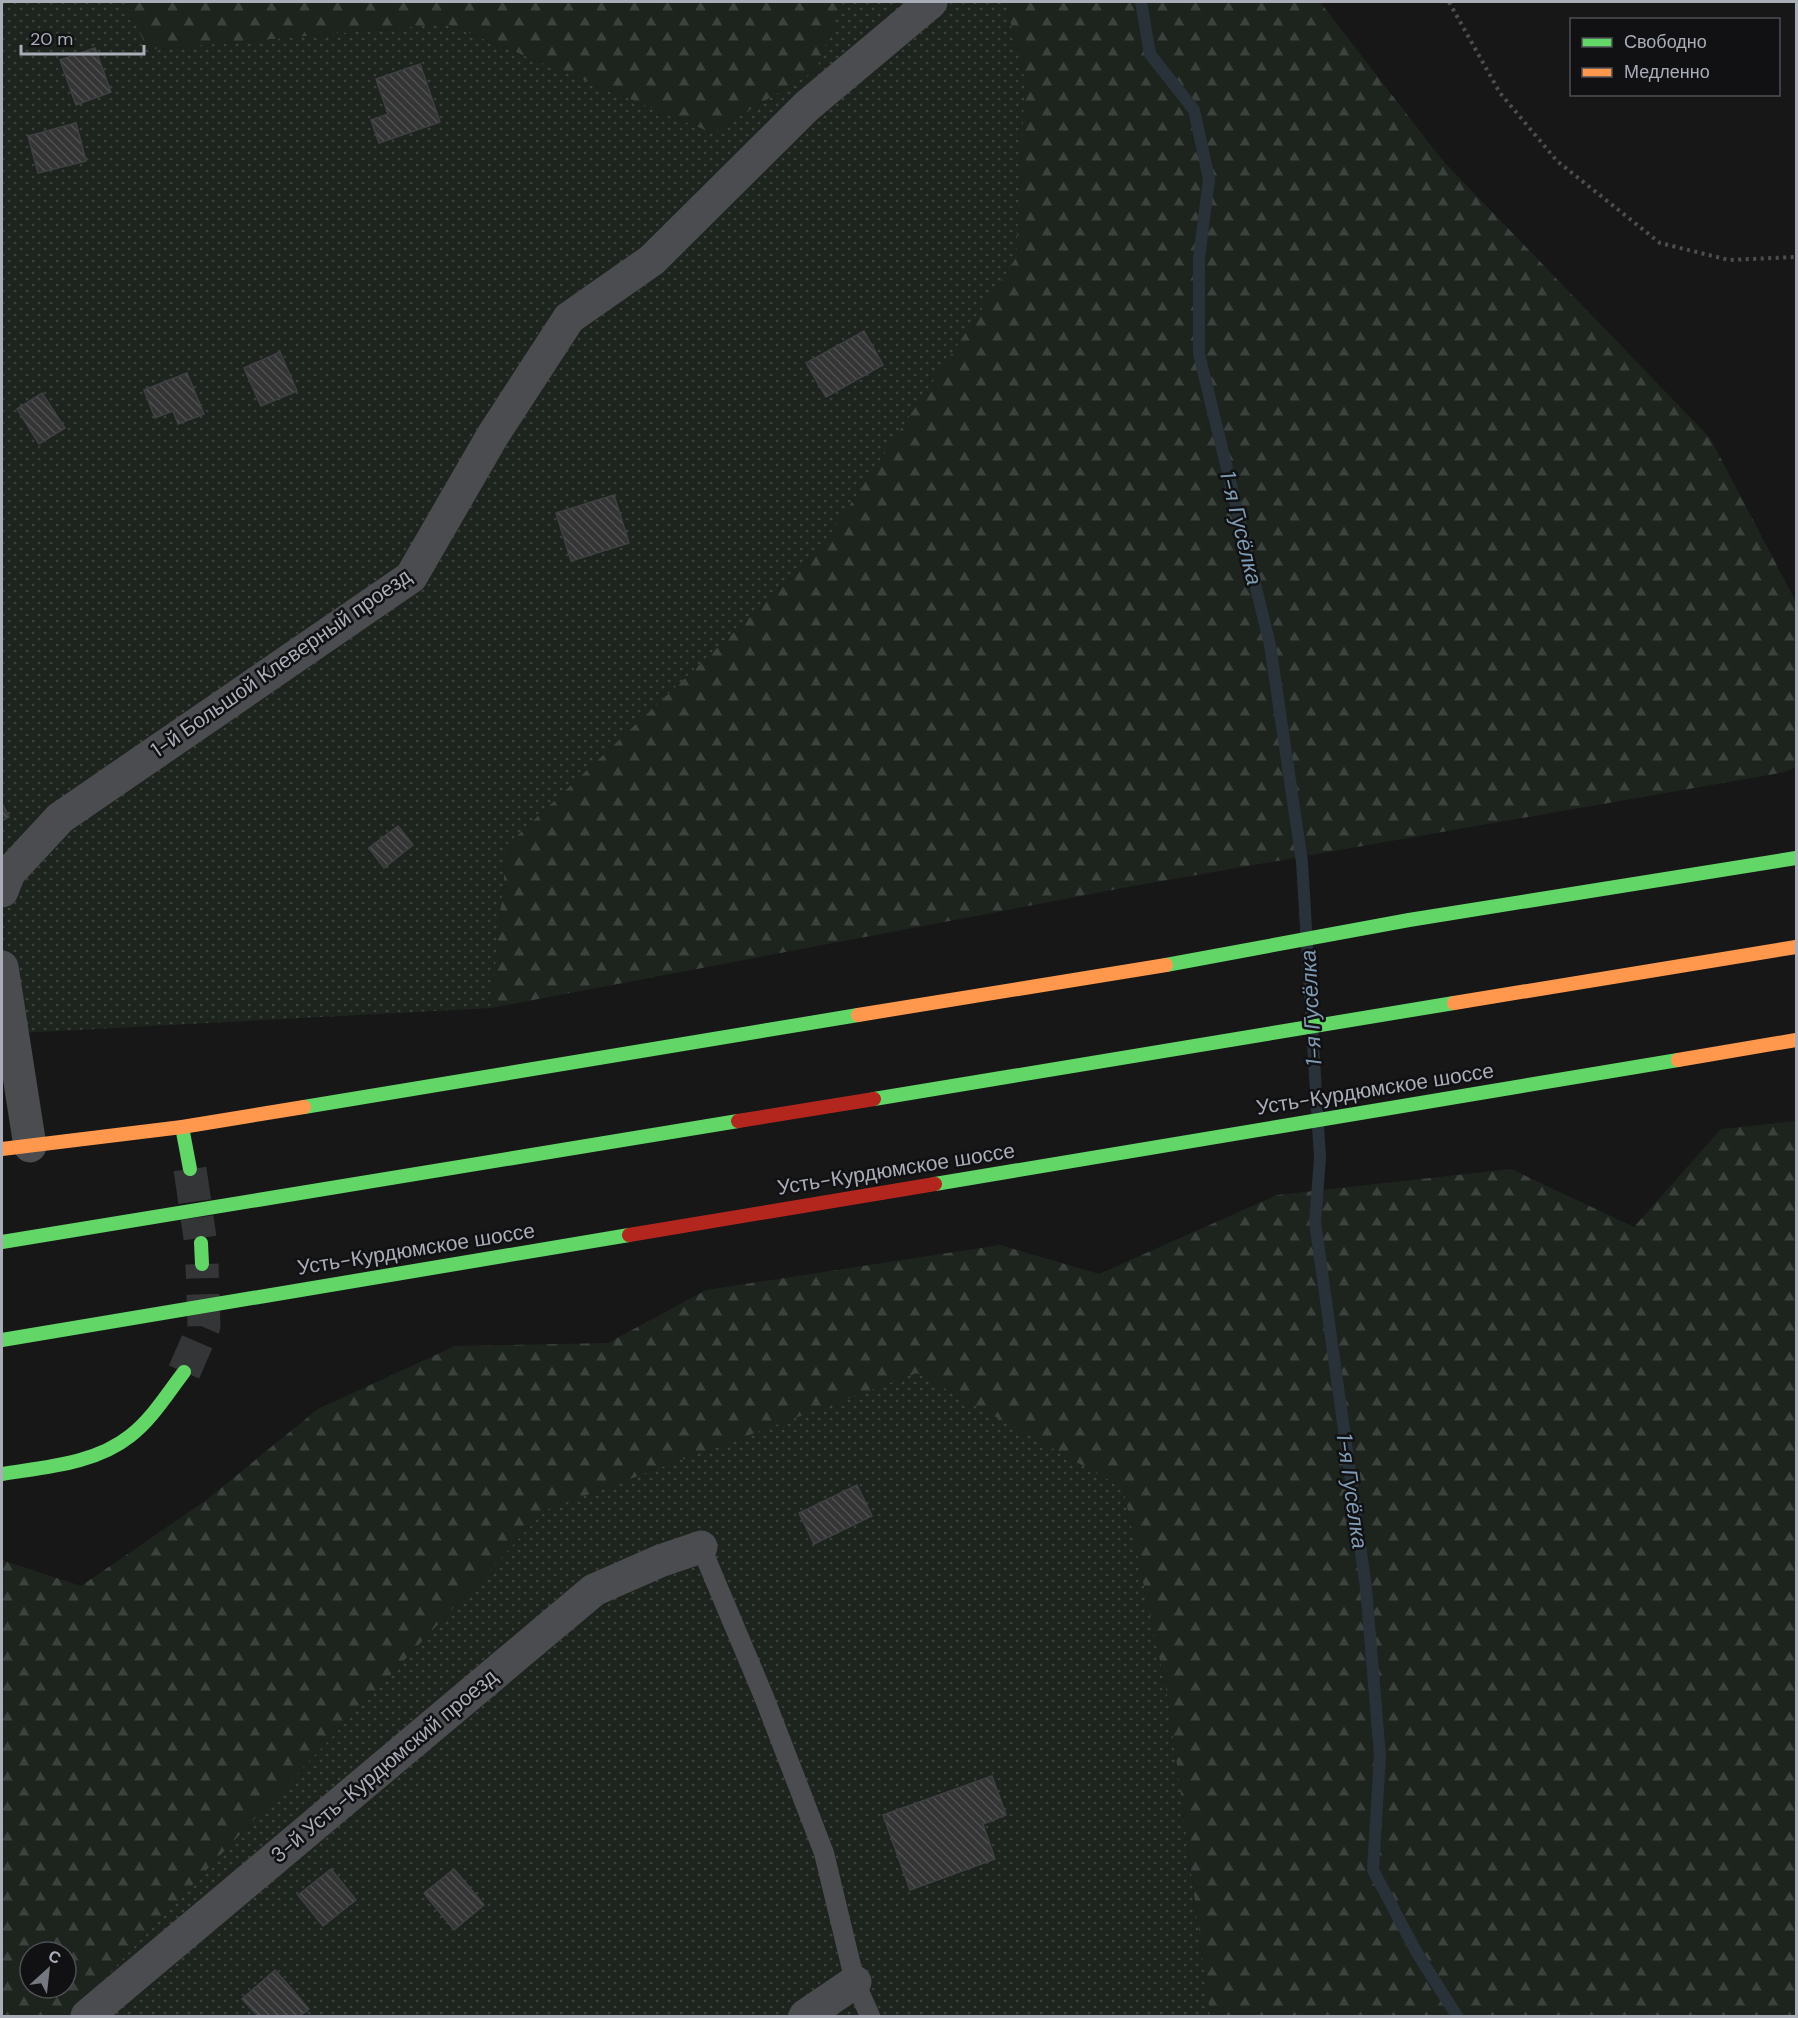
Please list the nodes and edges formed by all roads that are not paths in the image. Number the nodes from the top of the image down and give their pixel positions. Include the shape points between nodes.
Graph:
1 (931, 2) edge
2 (1797, 858) edge
3 (2, 891) edge
4 (1797, 947) edge
5 (2, 967) edge
6 (1797, 1040) edge
7 (182, 1127) junction
8 (16, 1148) edge
9 (190, 1169) tunnel mouth
10 (2, 1242) edge
11 (201, 1243) tunnel mouth
12 (202, 1263) tunnel mouth
13 (2, 1340) edge
14 (184, 1372) tunnel mouth
15 (2, 1474) edge
16 (701, 1547) joint
17 (855, 1982) junction
18 (87, 2016) edge
19 (805, 2016) edge
20 (870, 2016) edge

1 - 3 street, 1-й Большой Клеверный проезд via 807,106 652,260 569,318 494,435 411,577 60,818 9,873
2 - 7 main road
4 - 10 main road
5 - 8 street
6 - 13 main road, Усть-Курдюмское шоссе
7 - 8 main road
7 - 9 main road
11 - 12 main road
14 - 15 main road via 129,1438 90,1458
16 - 17 lane via 824,1853
16 - 18 street, 3-й Усть-Курдюмский проезд via 594,1590
17 - 19 street
17 - 20 lane

